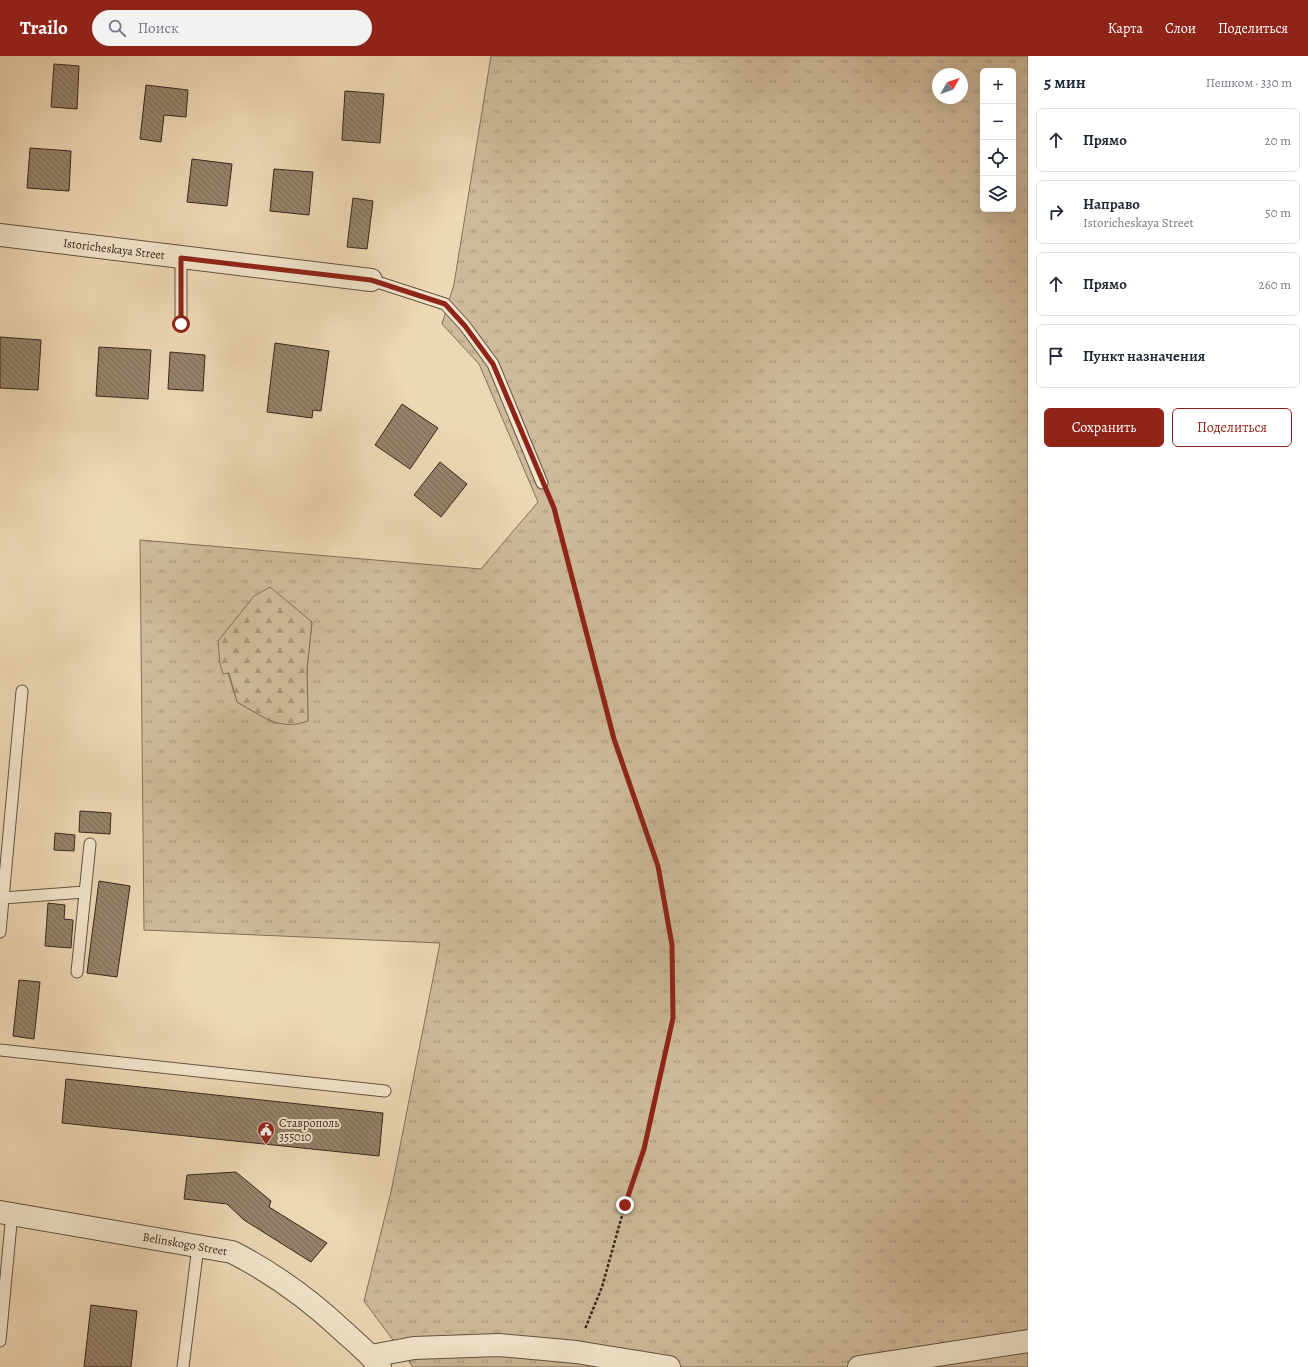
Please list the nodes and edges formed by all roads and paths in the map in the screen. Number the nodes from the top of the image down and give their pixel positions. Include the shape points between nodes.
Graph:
1 (0, 235) edge
2 (181, 258) junction
3 (371, 280) joint
4 (181, 324) dead end
5 (542, 484) joint
6 (22, 691) dead end
7 (90, 844) dead end
8 (85, 892) junction
9 (4, 898) junction
10 (0, 932) edge
11 (77, 972) dead end
12 (0, 1050) edge
13 (385, 1091) dead end
14 (6, 1212) edge
15 (198, 1246) junction
16 (0, 1341) edge
17 (1028, 1341) edge
18 (576, 1352) junction
19 (375, 1362) edge
20 (183, 1367) edge
21 (669, 1367) edge
22 (859, 1367) edge

1 - 2 street, Istoricheskaya Street
2 - 3 street, Istoricheskaya Street
2 - 4 lane
3 - 5 lane via 445,304 465,326 493,364
5 - 18 path via 554,508 614,739 658,866 672,945 673,1018 644,1149 602,1287
6 - 9 lane
7 - 8 lane
8 - 9 lane
8 - 11 lane
9 - 10 lane
12 - 13 lane
14 - 15 street, Belinskogo Street
14 - 16 lane
15 - 19 street, Belinskogo Street via 232,1252 263,1268 314,1304
15 - 20 lane
17 - 22 street
18 - 19 street via 498,1345 414,1348
18 - 21 street

